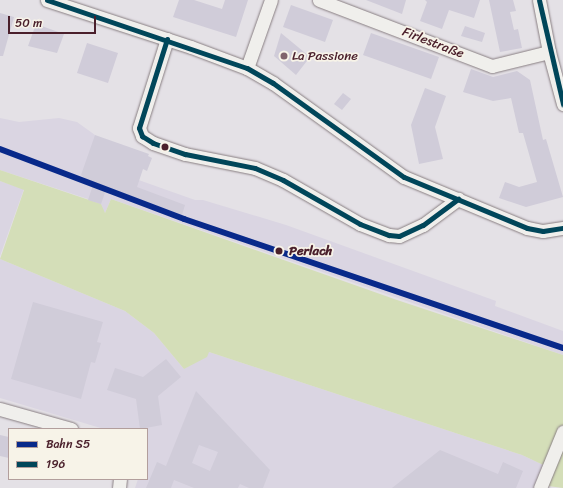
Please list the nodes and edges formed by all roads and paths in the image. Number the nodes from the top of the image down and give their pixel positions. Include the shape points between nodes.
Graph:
1 (47, 0) edge
2 (271, 0) edge
3 (319, 0) edge
4 (539, 0) edge
5 (72, 4) edge
6 (168, 39) junction
7 (549, 52) junction
8 (247, 68) junction
9 (563, 104) edge
10 (458, 199) junction
11 (563, 228) edge
12 (0, 409) edge
13 (67, 428) edge
14 (562, 435) edge
15 (540, 488) edge

1 - 5 street
2 - 8 street
3 - 7 street, Firlestraße via 492,66
4 - 7 street
5 - 6 street
6 - 8 street
6 - 10 street via 139,128 142,136 159,146 255,168 283,180 377,232 399,236 423,225
7 - 9 street
8 - 10 street via 273,83 404,177
10 - 11 street via 528,228 543,231
12 - 13 street
14 - 15 street

